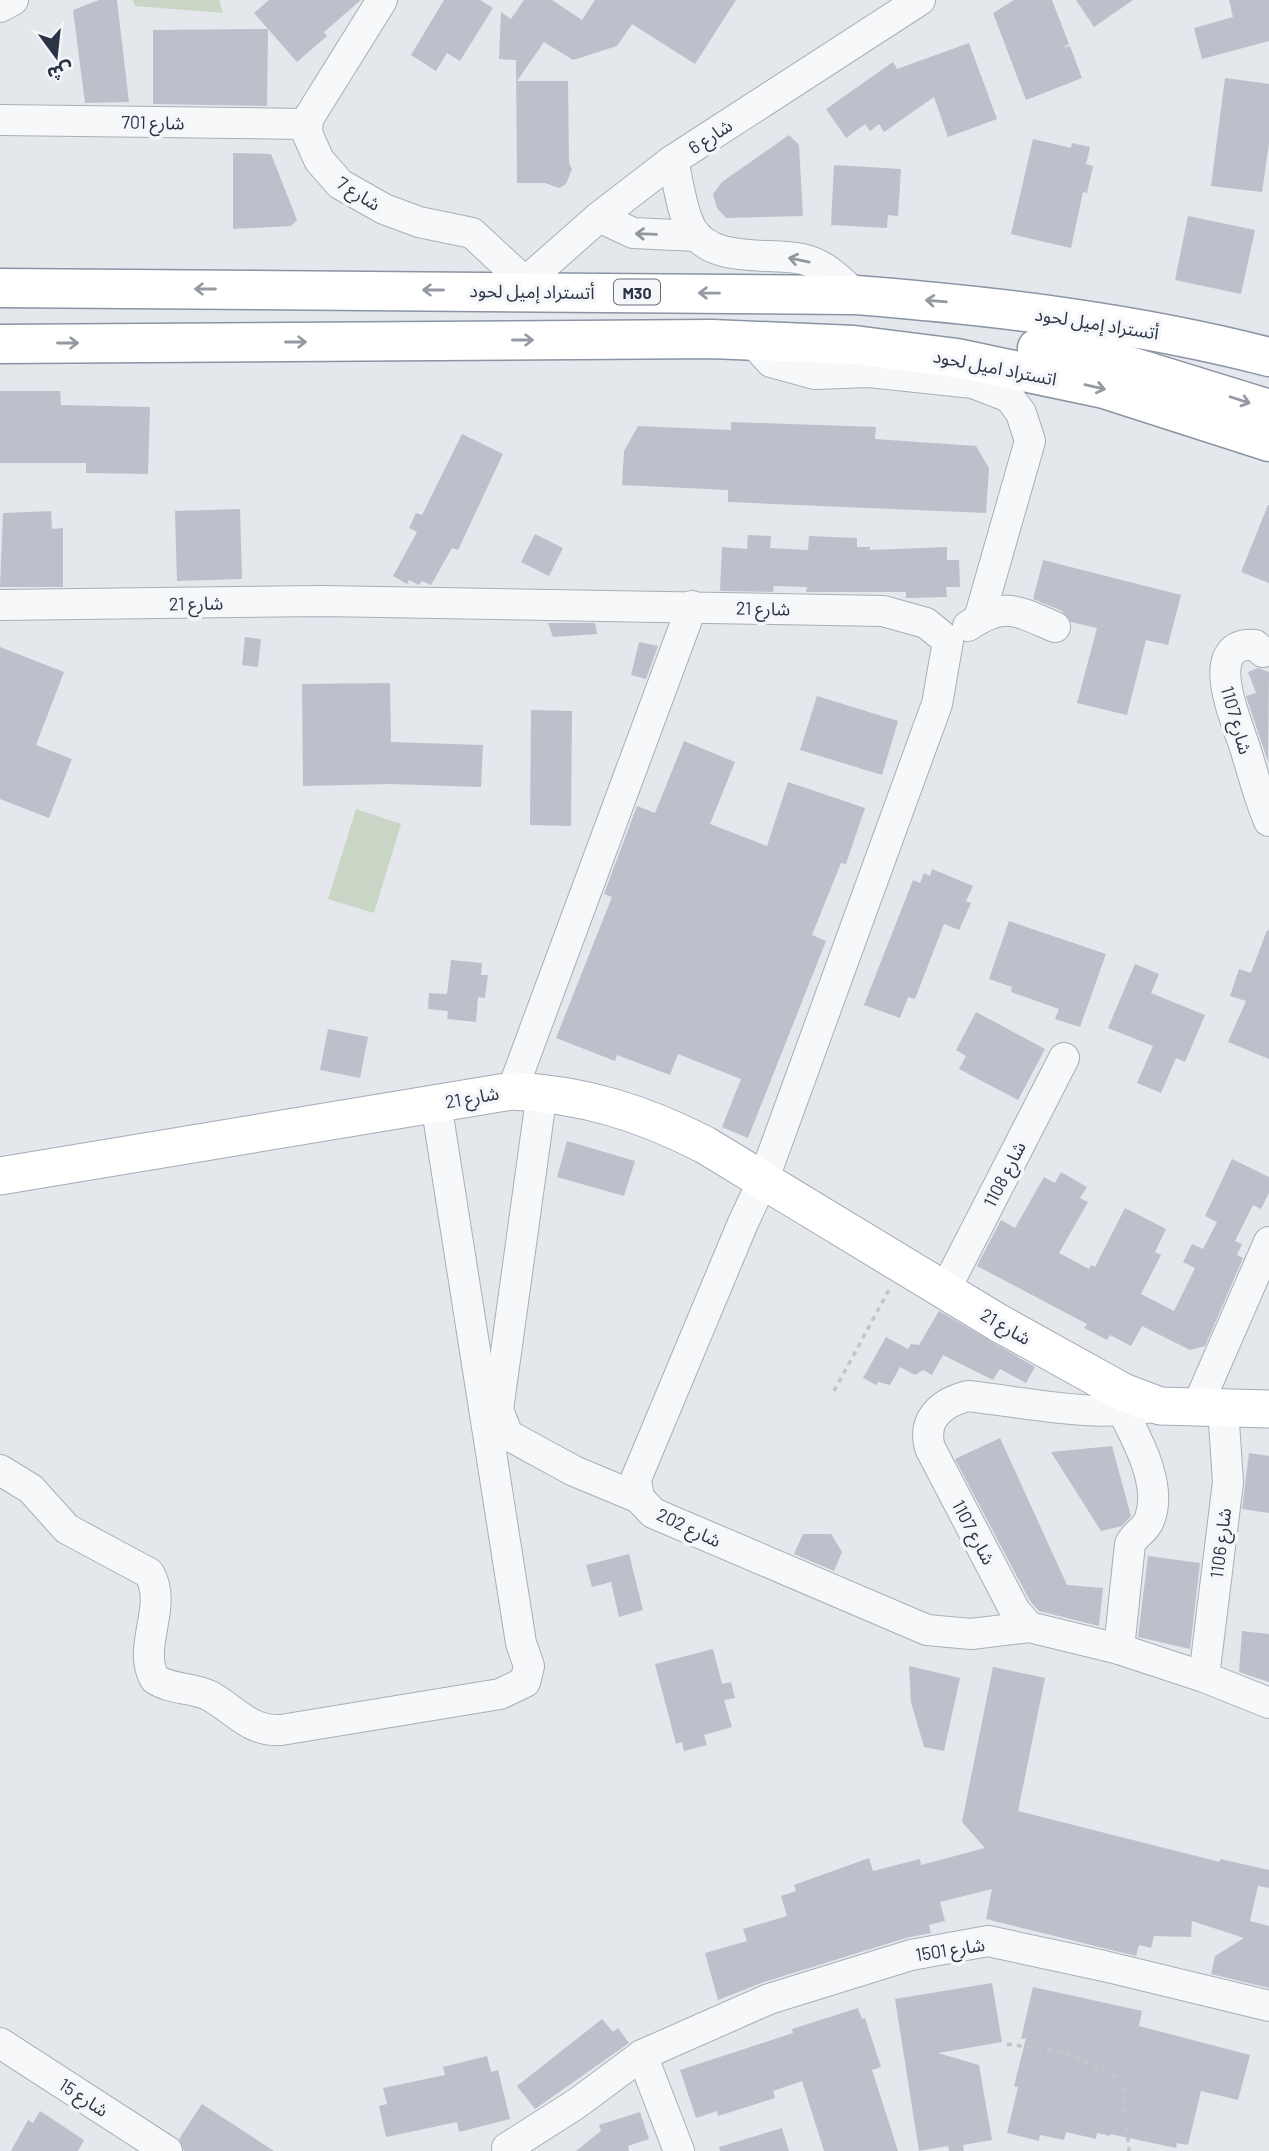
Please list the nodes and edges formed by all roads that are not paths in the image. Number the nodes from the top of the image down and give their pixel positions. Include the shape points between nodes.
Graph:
1 (13, 0) edge
2 (382, 0) edge
3 (915, 1) edge
4 (0, 7) edge
5 (0, 120) edge
6 (306, 124) junction
7 (673, 160) junction
8 (599, 217) junction
9 (697, 236) junction
10 (520, 287) junction
11 (0, 288) edge
12 (856, 295) junction
13 (935, 330) junction
14 (712, 339) junction
15 (751, 340) junction
16 (0, 344) edge
17 (1269, 360) edge
18 (1269, 409) edge
19 (1269, 442) edge
20 (0, 605) edge
21 (692, 606) junction
22 (979, 619) junction
23 (1055, 627) dead end
24 (948, 640) junction
25 (1264, 652) dead end
26 (1269, 821) edge
27 (1064, 1058) dead end
28 (527, 1091) junction
29 (436, 1104) junction
30 (0, 1176) edge
31 (764, 1178) junction
32 (1269, 1242) edge
33 (945, 1290) junction
34 (1160, 1406) junction
35 (1210, 1408) junction
36 (1269, 1409) edge
37 (1123, 1412) junction
38 (0, 1469) edge
39 (639, 1498) junction
40 (1029, 1627) junction
41 (1119, 1649) junction
42 (1204, 1676) junction
43 (1269, 1703) edge
44 (1269, 2007) edge
45 (0, 2043) edge
46 (642, 2055) junction
47 (507, 2148) dead end
48 (167, 2151) edge
49 (679, 2151) edge

1 - 4 street
2 - 6 street
3 - 7 street, شارع 6
5 - 6 street, شارع 701
6 - 10 street, شارع 7 via 319,160 340,184 419,222 472,233
7 - 8 street, شارع 6
7 - 9 street
9 -> 8 street via 633,233
8 - 10 street, شارع 6
12 -> 9 street via 827,269 803,259 716,250
10 -> 11 highway, أتستراد إميل لحود / M30
12 -> 10 highway, أتستراد إميل لحود / M30
17 -> 12 highway, أتستراد إميل لحود / M30 via 1184,337 1091,320
13 - 14 highway via 823,329
13 - 17 highway via 1000,328 1165,354
13 -> 18 highway via 1120,363
14 - 15 highway, اتستراد اميل لحود
16 -> 14 highway
15 -> 19 highway, اتستراد اميل لحود via 854,345 957,358 1104,389
15 - 22 street via 771,362 815,374 869,372 973,383 1009,397 1021,413 1030,441
20 - 21 street, شارع 21 via 337,601
21 - 24 street, شارع 21 via 883,611 926,624
21 - 28 street
22 - 23 street via 1002,608
22 - 24 street
24 - 31 street via 937,704
25 - 26 street, شارع 1107 via 1255,645 1238,648 1228,657 1225,673 1227,696
27 - 33 street, شارع 1108
28 - 29 main road, شارع 21
28 - 31 main road, شارع 21 via 620,1108 659,1121
28 - 39 street via 498,1410 508,1435 526,1447
29 - 30 main road, شارع 21
29 - 38 street via 519,1630 529,1666 525,1682 500,1694 281,1730 254,1727 207,1695 155,1679 149,1665 156,1595 149,1573 67,1529 31,1489
31 - 33 main road, شارع 21
31 - 39 street, شارع 202 via 636,1479
32 - 35 street
33 - 34 main road, شارع 21 via 1123,1392
34 - 35 main road, شارع 21
34 - 37 street, شارع 1107
35 - 36 main road, شارع 21
35 - 42 street, شارع 1106 via 1228,1482
37 - 40 street, شارع 1107 via 1077,1412 968,1396 946,1404 929,1421 930,1448 1015,1611
37 - 41 street via 1143,1453 1153,1507 1149,1521 1130,1544
39 - 40 street, شارع 202 via 653,1513 927,1630 971,1634
40 - 41 street
41 - 42 street
42 - 43 street
44 - 46 street, شارع 1501 via 988,1941 911,1955 769,1999
45 - 48 street, شارع 15
46 - 47 street, شارع 1501
46 - 49 street

